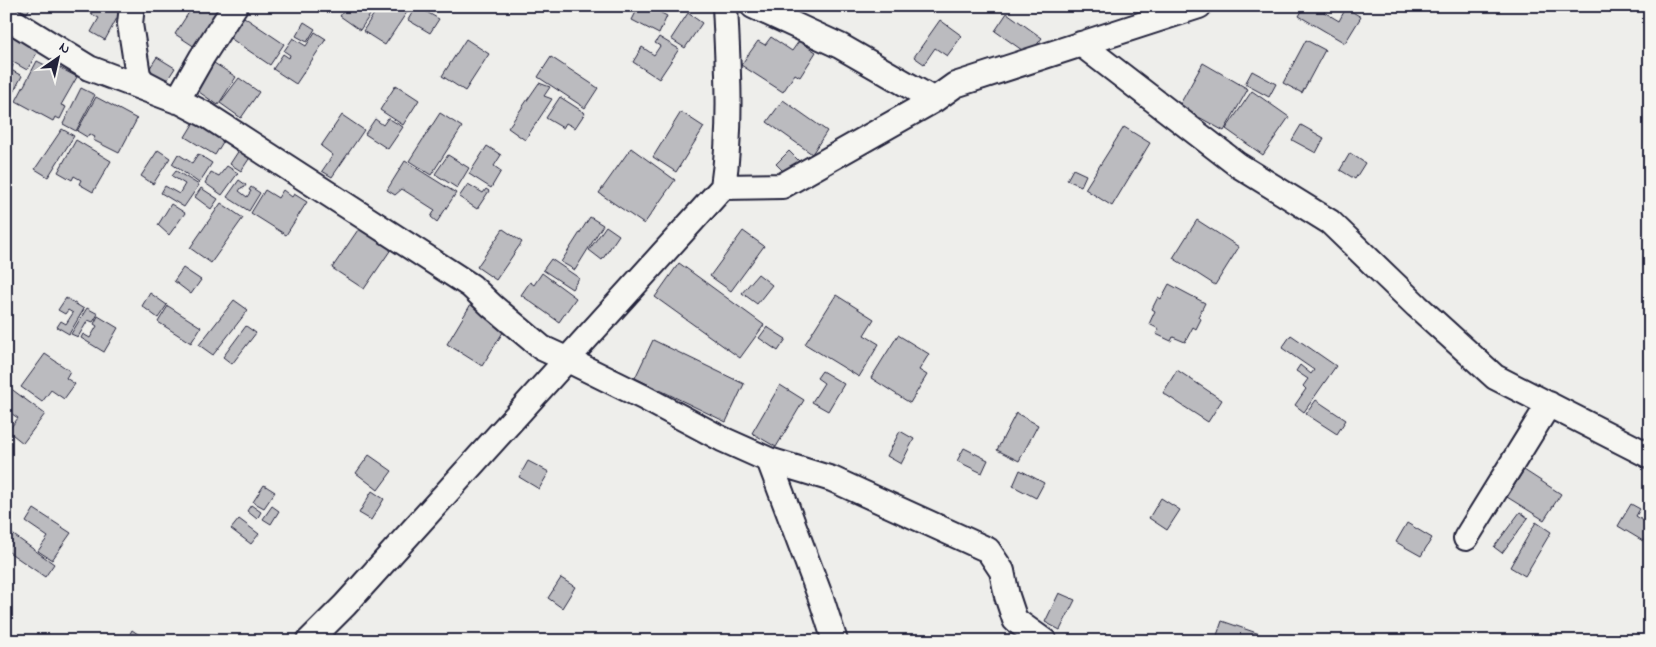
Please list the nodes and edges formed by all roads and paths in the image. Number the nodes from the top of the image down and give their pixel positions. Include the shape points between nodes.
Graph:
1 (132, 6) edge
2 (235, 6) edge
3 (725, 6) edge
4 (752, 6) edge
5 (1199, 6) edge
6 (6, 17) edge
7 (1081, 44) junction
8 (934, 100) junction
9 (177, 101) junction
10 (723, 187) junction
11 (566, 359) junction
12 (1549, 404) junction
13 (1650, 456) edge
14 (769, 460) junction
15 (1466, 538) dead end
16 (310, 641) edge
17 (835, 641) edge
18 (1044, 641) edge

1 - 9 street via 130,24 138,75 143,82
2 - 9 street
3 - 10 street via 730,92
4 - 8 street via 840,46
5 - 7 street
6 - 9 street via 89,68
7 - 8 street via 955,85
7 - 12 street via 1238,165 1330,222 1495,377
8 - 10 street via 782,186
9 - 11 street via 208,116 472,286 542,348
10 - 11 street
11 - 14 street
11 - 16 street
12 - 13 street
12 - 15 street
14 - 17 street
14 - 18 street via 832,479 988,550 1002,571 1015,620

